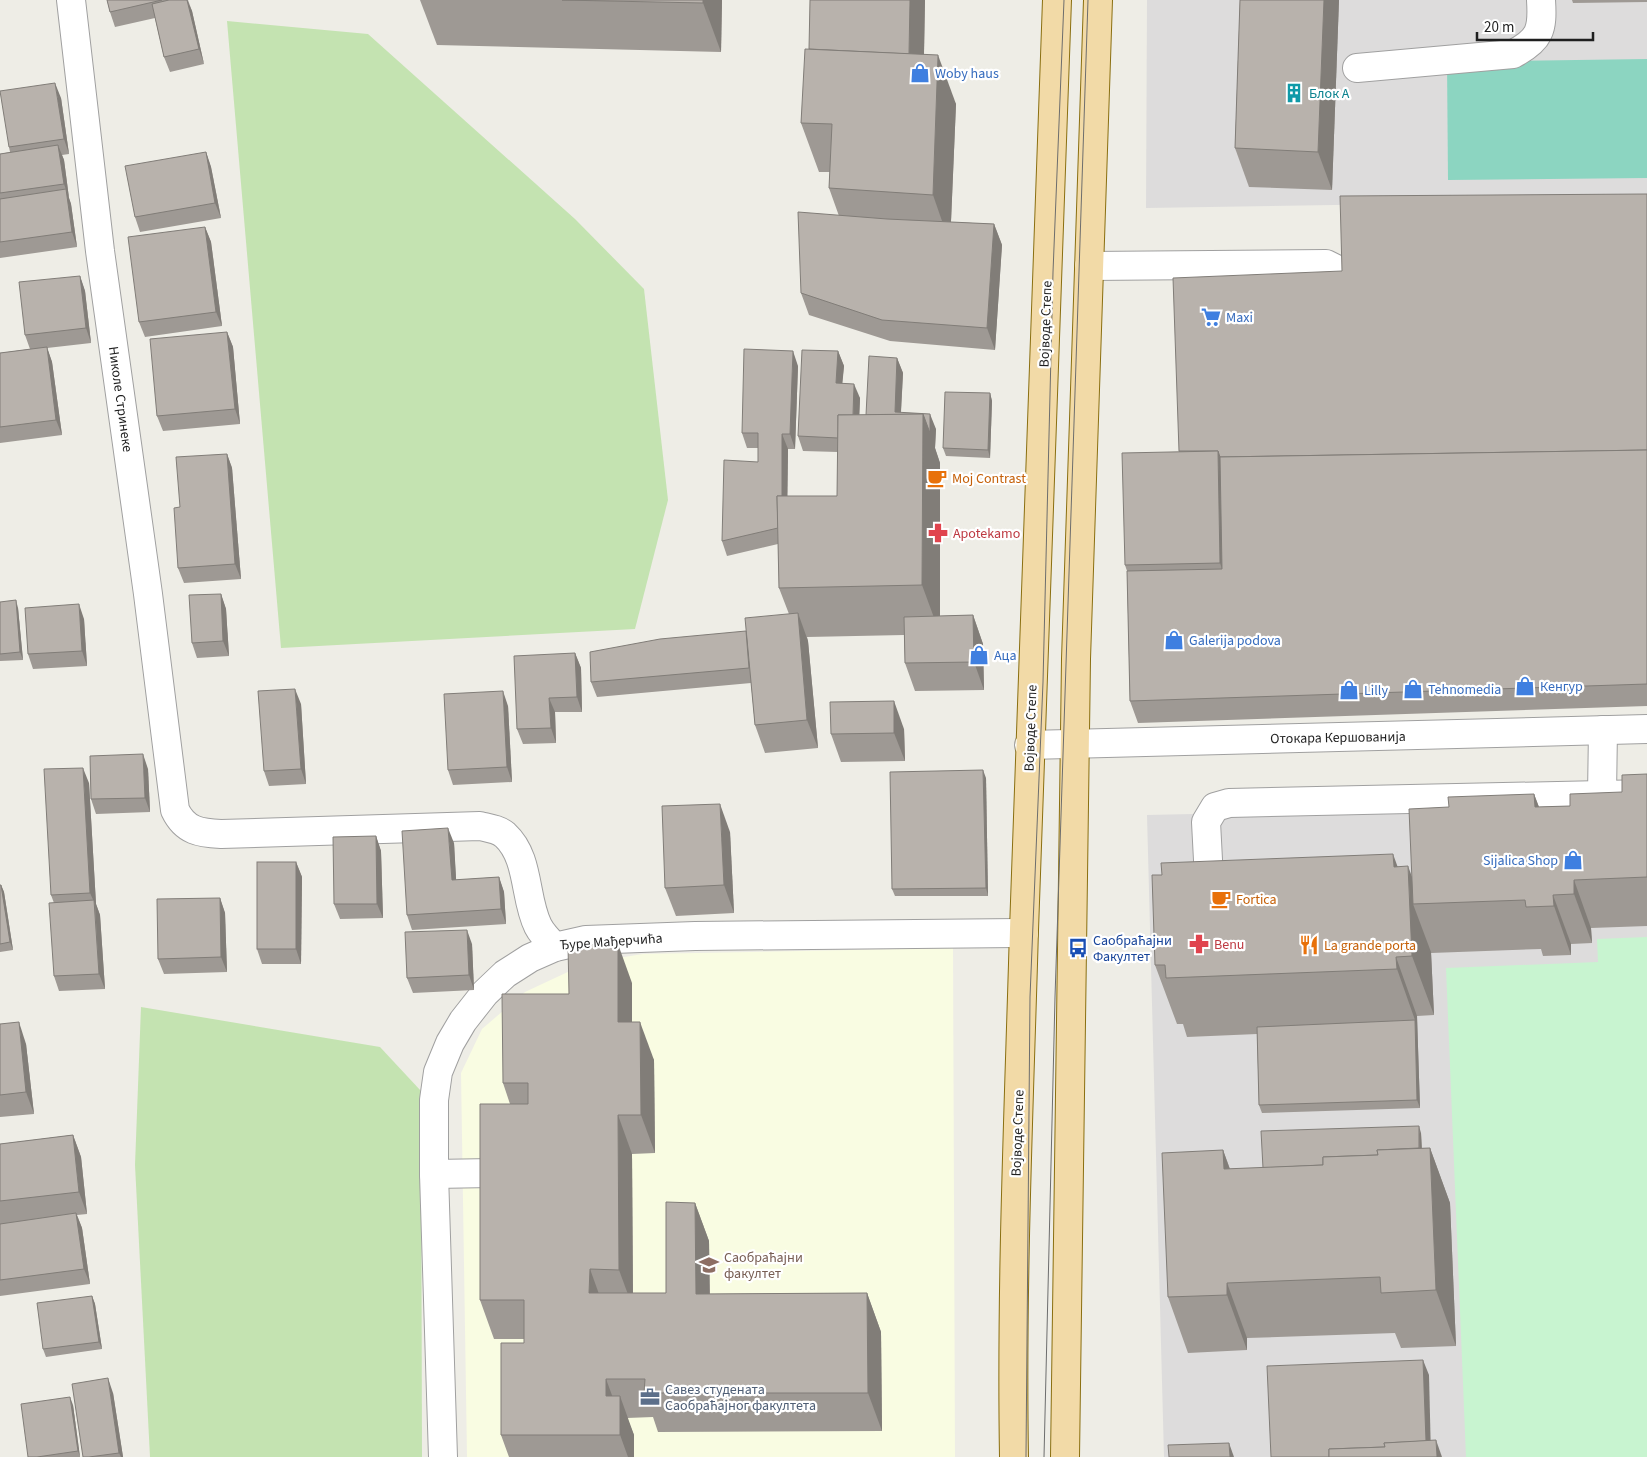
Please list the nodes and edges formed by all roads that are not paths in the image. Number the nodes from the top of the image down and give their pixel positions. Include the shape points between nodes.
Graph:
1 (71, 0) edge
2 (1057, 0) edge
3 (1098, 0) edge
4 (1541, 0) edge
5 (1356, 68) dead end
6 (1089, 266) junction
7 (1334, 268) dead end
8 (1647, 729) edge
9 (1603, 730) junction
10 (1075, 743) junction
11 (1029, 744) junction
12 (1647, 794) edge
13 (1602, 795) junction
14 (174, 799) joint
15 (1210, 911) edge
16 (1024, 933) junction
17 (555, 947) junction
18 (492, 1173) edge
19 (434, 1174) junction
20 (443, 1457) edge
21 (1014, 1457) edge
22 (1065, 1457) edge

1 - 14 street, Николе Стринеке via 100,251
2 - 11 main road, Војводе Степе
3 - 6 main road
4 - 5 street via 1542,20 1535,38 1513,54
6 - 7 street via 1326,264
6 - 10 main road
8 - 9 street, Отокара Кершованија
9 - 10 street, Отокара Кершованија
9 - 13 street
10 - 11 street, Отокара Кершованија
10 - 22 main road
11 - 16 main road, Војводе Степе
12 - 13 street
13 - 15 street via 1238,803 1215,807 1206,822
14 - 17 street, Ђуре Мађерчића via 179,819 192,830 205,833 480,826 493,829 514,846 523,867 537,922
16 - 17 street, Ђуре Мађерчића via 615,938
16 - 21 main road, Војводе Степе via 1016,1164
17 - 19 street via 505,974 468,1014 450,1043 438,1072 434,1100
18 - 19 street
19 - 20 street

